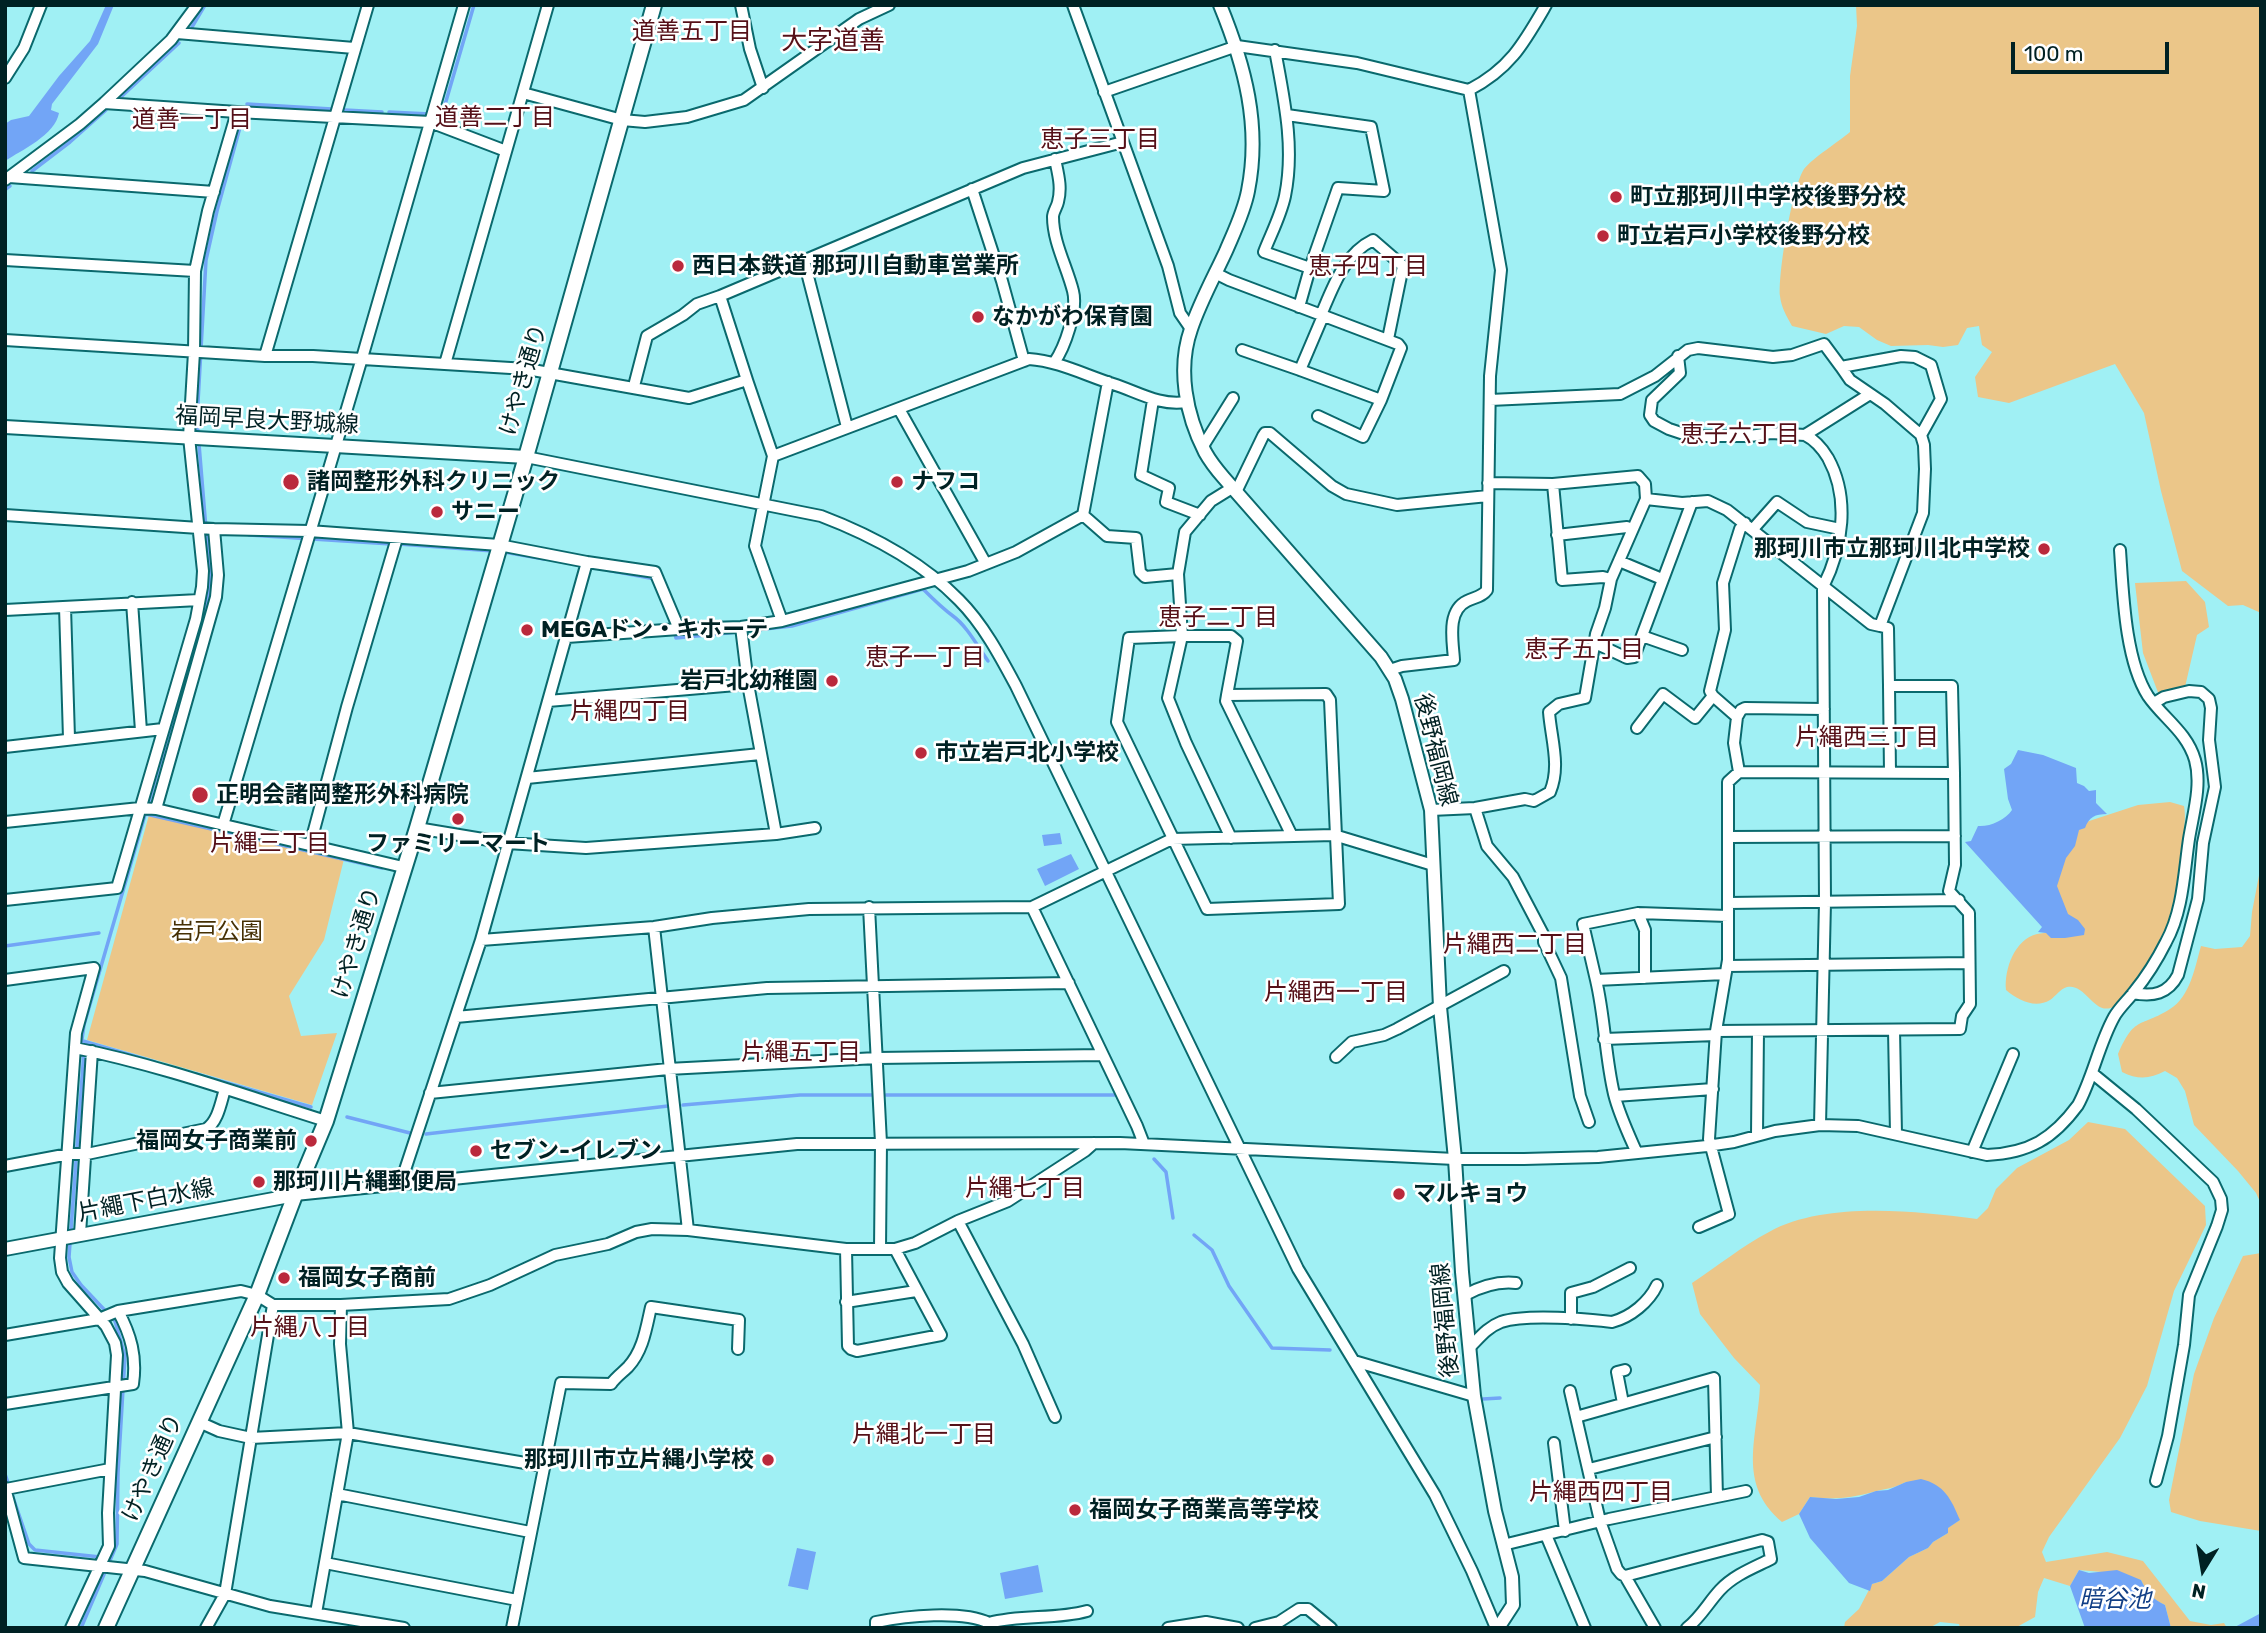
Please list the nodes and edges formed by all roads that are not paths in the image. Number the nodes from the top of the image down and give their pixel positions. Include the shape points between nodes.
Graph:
1 (41, 5) edge
2 (197, 5) edge
3 (368, 5) edge
4 (464, 5) edge
5 (548, 5) edge
6 (654, 5) edge
7 (741, 5) edge
8 (889, 5) edge
9 (1073, 5) edge
10 (1220, 5) edge
11 (1546, 5) edge
12 (177, 33) junction
13 (1237, 46) junction
14 (354, 48) junction
15 (1275, 50) junction
16 (5, 78) edge
17 (763, 88) junction
18 (1469, 90) junction
19 (1104, 92) junction
20 (523, 93) junction
21 (104, 103) junction
22 (237, 112) junction
23 (1287, 115) junction
24 (335, 117) junction
25 (622, 120) junction
26 (430, 121) junction
27 (1123, 142) junction
28 (506, 151) junction
29 (1055, 159) junction
30 (7, 179) edge
31 (972, 189) junction
32 (214, 192) junction
33 (5, 260) edge
34 (804, 261) junction
35 (1310, 268) junction
36 (195, 271) junction
37 (1215, 273) junction
38 (720, 296) junction
39 (1299, 307) junction
40 (1322, 316) junction
41 (1191, 329) junction
42 (1388, 339) junction
43 (5, 340) edge
44 (1242, 351) dead end
45 (194, 352) junction
46 (265, 356) junction
47 (1678, 356) junction
48 (362, 358) junction
49 (1024, 360) junction
50 (1054, 363) junction
51 (445, 364) junction
52 (1841, 367) junction
53 (1300, 370) junction
54 (549, 373) junction
55 (747, 380) junction
56 (1108, 383) junction
57 (634, 386) junction
58 (1870, 394) junction
59 (1233, 398) dead end
60 (1153, 400) junction
61 (1381, 400) junction
62 (1490, 400) junction
63 (1186, 402) junction
64 (899, 410) junction
65 (1318, 416) dead end
66 (5, 427) edge
67 (847, 427) junction
68 (1805, 435) junction
69 (1922, 435) junction
70 (189, 437) junction
71 (335, 446) junction
72 (1203, 446) junction
73 (772, 456) junction
74 (526, 457) junction
75 (1488, 483) junction
76 (1553, 484) junction
77 (1234, 490) junction
78 (1488, 496) junction
79 (1646, 499) junction
80 (1692, 502) junction
81 (763, 504) junction
82 (5, 515) edge
83 (1083, 515) junction
84 (1200, 515) junction
85 (1749, 526) junction
86 (199, 527) junction
87 (214, 529) junction
88 (1631, 529) junction
89 (1840, 529) junction
90 (309, 531) junction
91 (1558, 535) junction
92 (397, 538) junction
93 (499, 545) junction
94 (2120, 550) dead end
95 (1619, 561) junction
96 (587, 562) junction
97 (986, 564) junction
98 (1178, 575) junction
99 (1611, 579) junction
100 (1662, 579) junction
101 (936, 580) junction
102 (1823, 587) junction
103 (200, 600) junction
104 (132, 602) junction
105 (65, 607) junction
106 (5, 610) edge
107 (782, 621) junction
108 (1880, 626) junction
109 (741, 627) junction
110 (679, 629) junction
111 (1182, 636) junction
112 (1642, 636) junction
113 (567, 637) junction
114 (1595, 642) junction
115 (1682, 650) dead end
116 (1390, 670) junction
117 (748, 684) junction
118 (1889, 686) junction
119 (1227, 695) junction
120 (1713, 696) junction
121 (548, 701) junction
122 (2154, 703) junction
123 (1824, 709) junction
124 (1737, 718) junction
125 (1637, 728) dead end
126 (163, 729) junction
127 (141, 731) junction
128 (69, 738) junction
129 (5, 747) edge
130 (760, 754) junction
131 (1739, 772) junction
132 (1825, 773) junction
133 (1890, 773) junction
134 (1954, 773) junction
135 (527, 778) junction
136 (140, 807) junction
137 (1475, 808) junction
138 (156, 809) junction
139 (1431, 810) junction
140 (5, 822) edge
141 (223, 825) junction
142 (417, 828) junction
143 (815, 828) dead end
144 (776, 834) junction
145 (1334, 835) junction
146 (1292, 836) junction
147 (1955, 836) junction
148 (1826, 837) junction
149 (1231, 838) junction
150 (1728, 838) junction
151 (1172, 839) junction
152 (507, 844) junction
153 (310, 845) junction
154 (1433, 865) junction
155 (403, 867) junction
156 (1106, 872) junction
157 (5, 900) edge
158 (1959, 900) junction
159 (1728, 902) junction
160 (1825, 902) junction
161 (1032, 906) junction
162 (869, 907) junction
163 (1638, 913) junction
164 (1728, 916) junction
165 (654, 927) junction
166 (481, 940) junction
167 (1969, 963) junction
168 (1823, 965) junction
169 (1726, 970) junction
170 (1504, 971) dead end
171 (1645, 978) junction
172 (5, 980) edge
173 (1596, 980) junction
174 (1069, 983) junction
175 (872, 986) junction
176 (2133, 993) junction
177 (662, 997) junction
178 (1440, 1007) junction
179 (456, 1017) junction
180 (1821, 1030) junction
181 (1894, 1030) junction
182 (1758, 1031) junction
183 (1716, 1033) junction
184 (1604, 1039) junction
185 (75, 1048) junction
186 (92, 1051) junction
187 (2013, 1054) dead end
188 (1103, 1055) junction
189 (1336, 1057) dead end
190 (877, 1058) junction
191 (668, 1069) junction
192 (2092, 1073) junction
193 (225, 1089) junction
194 (1713, 1089) junction
195 (430, 1093) junction
196 (1615, 1096) junction
197 (326, 1121) junction
198 (1589, 1122) dead end
199 (1820, 1125) junction
200 (1896, 1134) junction
201 (1757, 1135) junction
202 (881, 1143) junction
203 (1094, 1143) junction
204 (1144, 1144) junction
205 (1710, 1146) junction
206 (1238, 1148) junction
207 (1636, 1152) junction
208 (1972, 1153) junction
209 (69, 1154) junction
210 (87, 1154) junction
211 (680, 1156) junction
212 (1455, 1159) junction
213 (5, 1166) edge
214 (400, 1185) junction
215 (295, 1195) junction
216 (958, 1221) junction
217 (1699, 1227) dead end
218 (688, 1230) junction
219 (80, 1234) junction
220 (60, 1239) junction
221 (5, 1249) edge
222 (846, 1249) junction
223 (880, 1249) junction
224 (895, 1249) junction
225 (1630, 1268) dead end
226 (1516, 1283) dead end
227 (1657, 1285) dead end
228 (916, 1291) junction
229 (257, 1295) junction
230 (1465, 1295) junction
231 (846, 1302) junction
232 (273, 1305) junction
233 (341, 1305) junction
234 (118, 1311) junction
235 (99, 1319) junction
236 (1571, 1319) junction
237 (5, 1335) edge
238 (1471, 1346) junction
239 (738, 1349) dead end
240 (1354, 1361) junction
241 (1617, 1372) dead end
242 (115, 1386) junction
243 (1570, 1391) dead end
244 (1474, 1396) junction
245 (1623, 1403) junction
246 (5, 1404) edge
247 (1576, 1416) junction
248 (1055, 1417) dead end
249 (198, 1422) junction
250 (348, 1433) junction
251 (1716, 1437) junction
252 (251, 1438) junction
253 (1554, 1443) dead end
254 (543, 1466) junction
255 (110, 1469) junction
256 (1589, 1469) junction
257 (2156, 1481) dead end
258 (6, 1489) edge
259 (1746, 1491) dead end
260 (337, 1494) junction
261 (1717, 1497) junction
262 (1600, 1521) junction
263 (1565, 1531) junction
264 (530, 1532) junction
265 (1546, 1535) junction
266 (1503, 1545) junction
267 (325, 1563) junction
268 (99, 1566) junction
269 (132, 1570) junction
270 (1625, 1576) junction
271 (225, 1594) junction
272 (517, 1600) junction
273 (1087, 1611) dead end
274 (316, 1613) junction
275 (352, 1624) edge
276 (1184, 1626) edge
277 (71, 1628) edge
278 (106, 1628) edge
279 (206, 1628) edge
280 (404, 1628) edge
281 (512, 1628) edge
282 (876, 1628) edge
283 (1168, 1628) edge
284 (1238, 1628) edge
285 (1255, 1628) edge
286 (1331, 1628) edge
287 (1497, 1628) edge
288 (1584, 1628) edge
289 (1655, 1628) edge
290 (1687, 1628) edge

1 - 16 street via 24,48
2 - 12 street
3 - 14 street
4 - 26 street
5 - 20 street
6 - 25 highway, けやき通り
7 - 17 street
8 - 17 street via 859,19
9 - 19 street
10 - 13 main road, 後野福岡線
11 - 18 street via 1518,52
12 - 14 street
12 - 21 street
13 - 15 street
13 - 19 street
13 - 37 main road, 後野福岡線 via 1254,129 1252,164 1240,219
14 - 24 street
15 - 18 street via 1371,66
15 - 23 street
17 - 25 street via 744,100 687,117
18 - 62 street via 1502,270
19 - 27 street
20 - 25 street
20 - 28 street
21 - 22 street
21 - 30 street
22 - 24 street
22 - 32 street
23 - 35 street via 1290,145 1285,195 1264,252
23 - 35 street via 1371,127 1384,191 1338,188
24 - 26 street
24 - 46 street
25 - 54 highway, けやき通り
26 - 28 street
26 - 48 street
27 - 29 street
27 - 41 street via 1180,313
28 - 51 street
29 - 31 street
29 - 50 street via 1060,183 1053,215 1074,293 1069,330
30 - 32 street
31 - 34 street
31 - 49 street
32 - 36 street
33 - 36 street
34 - 38 street
34 - 67 street
35 - 39 street
36 - 45 street
37 - 39 street
37 - 41 main road, 後野福岡線
38 - 55 street
38 - 57 street via 697,304 647,336
39 - 40 street
40 - 42 street
40 - 42 street via 1343,266 1373,240 1403,266
40 - 53 street
41 - 63 main road, 後野福岡線 via 1184,376
42 - 61 street via 1401,348
43 - 45 street
44 - 53 street
45 - 46 street
45 - 70 street
46 - 48 street
47 - 52 street via 1698,348 1773,357 1824,344
47 - 62 street via 1655,376 1620,394
47 - 68 street via 1680,373 1652,400 1654,421 1678,433 1703,437
48 - 51 street
48 - 71 street
49 - 50 street
49 - 64 street
50 - 56 street
51 - 54 street
52 - 58 street
52 - 69 street via 1901,356 1931,365 1941,398
53 - 61 street
54 - 57 street
54 - 74 highway, けやき通り
55 - 57 street via 689,398
55 - 73 street
56 - 60 street
56 - 83 street
58 - 68 street
58 - 69 street
59 - 72 street
60 - 63 street
60 - 84 street via 1142,475 1168,488 1166,502
61 - 65 street via 1363,437
62 - 75 street
63 - 72 main road, 後野福岡線
64 - 67 street
64 - 97 street
66 - 70 main road, 福岡早良大野城線
67 - 73 street
68 - 89 street via 1824,452 1835,472 1841,495
69 - 108 street via 1923,513
70 - 71 main road, 福岡早良大野城線
70 - 86 street
71 - 74 main road, 福岡早良大野城線
71 - 90 street
72 - 77 main road, 後野福岡線
73 - 81 street
74 - 81 street
74 - 93 highway, けやき通り
75 - 76 street
75 - 78 street
76 - 79 street via 1638,476 1645,485
76 - 91 street
77 - 78 street via 1263,436 1270,433 1346,494 1396,505
77 - 84 street via 1211,502
77 - 116 main road, 後野福岡線
78 - 116 street via 1487,590 1455,612 1454,660
79 - 80 street
79 - 88 street
80 - 85 street via 1718,505
80 - 100 street
81 - 101 street via 821,516 858,530
81 - 107 street via 755,546
82 - 86 street
83 - 97 street
83 - 98 street via 1107,536 1136,538 1140,572 1145,577
84 - 98 street via 1185,532
85 - 89 street via 1777,502 1807,522
85 - 102 street
85 - 120 street via 1740,528 1723,583 1725,630 1710,691
86 - 87 street
86 - 103 street
87 - 90 street
87 - 138 street via 216,597
88 - 91 street
88 - 95 street
89 - 102 street via 1834,562
90 - 92 street
90 - 141 street
91 - 99 street via 1562,580
92 - 93 street
92 - 153 street
93 - 96 street
93 - 142 highway, けやき通り
94 - 122 street via 2133,658
95 - 99 street
95 - 100 street
96 - 110 street via 655,572
96 - 113 street
97 - 101 street
98 - 111 street
99 - 114 street
100 - 112 street
101 - 107 street
101 - 156 street via 959,600 998,652
102 - 108 street
102 - 123 street
103 - 104 street
103 - 126 street
104 - 105 street
104 - 127 street
105 - 106 street
105 - 128 street
107 - 109 street
108 - 118 street via 1888,628
109 - 110 street
109 - 117 street
110 - 113 street
111 - 119 street via 1235,638
111 - 149 street via 1168,698
111 - 151 street via 1129,638 1117,722
112 - 114 street via 1634,657 1627,658
112 - 115 street
113 - 121 street
114 - 137 street via 1585,698 1559,704 1549,712 1556,765 1550,792 1534,801
116 - 139 main road, 後野福岡線
117 - 121 street
117 - 130 street
118 - 133 street
118 - 134 street via 1952,685
119 - 145 street via 1326,694 1330,700
119 - 146 street
120 - 124 street
120 - 125 street via 1695,718 1663,694
121 - 135 street
122 - 176 street via 2186,741 2197,777 2177,912 2168,939
122 - 176 street via 2189,691 2201,692 2209,699 2208,740 2215,787 2198,899 2178,975 2162,993
123 - 124 street via 1745,709
123 - 132 street
124 - 131 street via 1734,743
126 - 127 street
126 - 136 street
127 - 128 street
128 - 129 street
130 - 135 street
130 - 144 street
131 - 132 street
131 - 150 street via 1728,782
132 - 133 street
132 - 148 street
133 - 134 street
134 - 147 street
135 - 152 street
136 - 138 street
136 - 140 street
136 - 157 street via 117,888
137 - 139 street
137 - 198 street via 1487,846 1513,877 1561,978 1580,1096
138 - 141 street
139 - 154 main road, 後野福岡線
141 - 153 street
142 - 152 street
142 - 155 highway, けやき通り
143 - 144 street
144 - 152 street via 586,848
145 - 146 street
145 - 151 street via 1339,904 1207,909
145 - 154 street
146 - 149 street
147 - 148 street
147 - 158 street via 1949,891
148 - 150 street
148 - 160 street
149 - 151 street
150 - 159 street
151 - 156 street
152 - 166 street
153 - 155 street
154 - 178 main road, 後野福岡線
155 - 197 highway, けやき通り
156 - 161 street
156 - 206 street
158 - 160 street
158 - 167 street via 1969,913
159 - 160 street
159 - 164 street
160 - 168 street
161 - 162 street
161 - 174 street
162 - 165 street via 756,913
162 - 175 street
163 - 164 street
163 - 171 street via 1645,930
163 - 173 street via 1583,924
164 - 169 street
165 - 166 street
165 - 177 street
166 - 179 street
167 - 168 street
167 - 181 street via 1970,1004 1960,1029
168 - 169 street
168 - 180 street
169 - 171 street
169 - 183 street
170 - 178 street
171 - 173 street
172 - 185 street via 93,968
173 - 184 street via 1604,1012
174 - 175 street
174 - 188 street
175 - 177 street
175 - 190 street
176 - 192 street via 2115,1015
177 - 179 street
177 - 191 street
178 - 189 street via 1384,1035 1352,1042
178 - 212 main road, 後野福岡線
179 - 195 street
180 - 181 street
180 - 182 street
180 - 199 street
181 - 200 street
182 - 183 street
182 - 201 street
183 - 184 street
183 - 194 street
184 - 196 street
185 - 186 street
185 - 209 street
186 - 193 street
186 - 210 street
187 - 208 street
188 - 190 street
188 - 204 street
190 - 191 street
190 - 202 street
191 - 195 street
191 - 211 street
192 - 208 street via 2078,1105 2045,1140 2009,1154
192 - 257 street via 2213,1182 2221,1199 2217,1226 2189,1295 2168,1436
193 - 197 street
193 - 210 street via 206,1129
194 - 196 street
194 - 205 street
195 - 214 street
196 - 207 street
197 - 215 highway, けやき通り
199 - 200 street
199 - 201 street
200 - 208 street
201 - 205 street
202 - 203 street
202 - 211 street via 797,1144
202 - 223 street
203 - 204 street
203 - 216 street via 1008,1201
204 - 206 street
205 - 207 street
205 - 217 street via 1729,1214
206 - 212 street
206 - 240 street via 1298,1269
207 - 212 street
209 - 210 street
209 - 213 street
209 - 220 street
210 - 219 street
211 - 214 street
211 - 218 street
212 - 230 main road, 後野福岡線
214 - 215 street
215 - 219 main road, 片繩下白水線
215 - 229 highway, けやき通り
216 - 224 street
216 - 248 street via 1023,1344
218 - 222 street
218 - 233 street via 642,1231 555,1255 449,1299
219 - 220 main road, 片繩下白水線
220 - 221 main road, 片繩下白水線
220 - 235 street via 68,1283
222 - 223 street
222 - 231 street
223 - 224 street
224 - 228 street
225 - 236 street via 1571,1293
226 - 230 street via 1493,1284
227 - 236 street via 1642,1304 1619,1320
228 - 231 street
228 - 231 street via 941,1335 851,1349
229 - 232 street
229 - 234 street via 241,1291
229 - 249 highway, けやき通り
230 - 238 main road, 後野福岡線
232 - 233 street
232 - 252 street
233 - 250 street
234 - 235 street
234 - 242 street via 132,1342 135,1373 133,1384
235 - 237 street
235 - 242 street via 115,1343
236 - 238 street via 1501,1322
238 - 244 main road, 後野福岡線
239 - 254 street via 739,1321 651,1307 638,1353 611,1384 561,1383
240 - 244 street
240 - 287 street via 1435,1495
241 - 245 street
242 - 246 street
242 - 255 street
243 - 247 street
244 - 266 main road, 後野福岡線
245 - 247 street
245 - 251 street via 1714,1378
247 - 256 street
249 - 252 street
249 - 269 highway, けやき通り
250 - 252 street
250 - 254 street
250 - 260 street
251 - 256 street
251 - 261 street
252 - 271 street
253 - 263 street
254 - 264 street
255 - 258 street
255 - 268 street via 108,1546
256 - 262 street
258 - 268 street via 24,1558
259 - 261 street
260 - 264 street
260 - 267 street
261 - 262 street
262 - 263 street
262 - 270 street via 1617,1569
263 - 265 street
264 - 272 street
265 - 266 street
265 - 288 street
266 - 287 main road, 後野福岡線 via 1512,1577 1513,1605
267 - 272 street
267 - 274 street
268 - 269 street
268 - 277 street
269 - 271 street
269 - 278 highway, けやき通り
270 - 289 street
270 - 290 street via 1762,1539 1768,1542 1772,1559 1739,1574
271 - 274 street
271 - 279 street
272 - 281 street
273 - 282 street via 989,1623 958,1616 894,1618 876,1622
274 - 275 street
275 - 280 street
276 - 283 street
276 - 284 street via 1206,1622
285 - 286 street via 1308,1609

